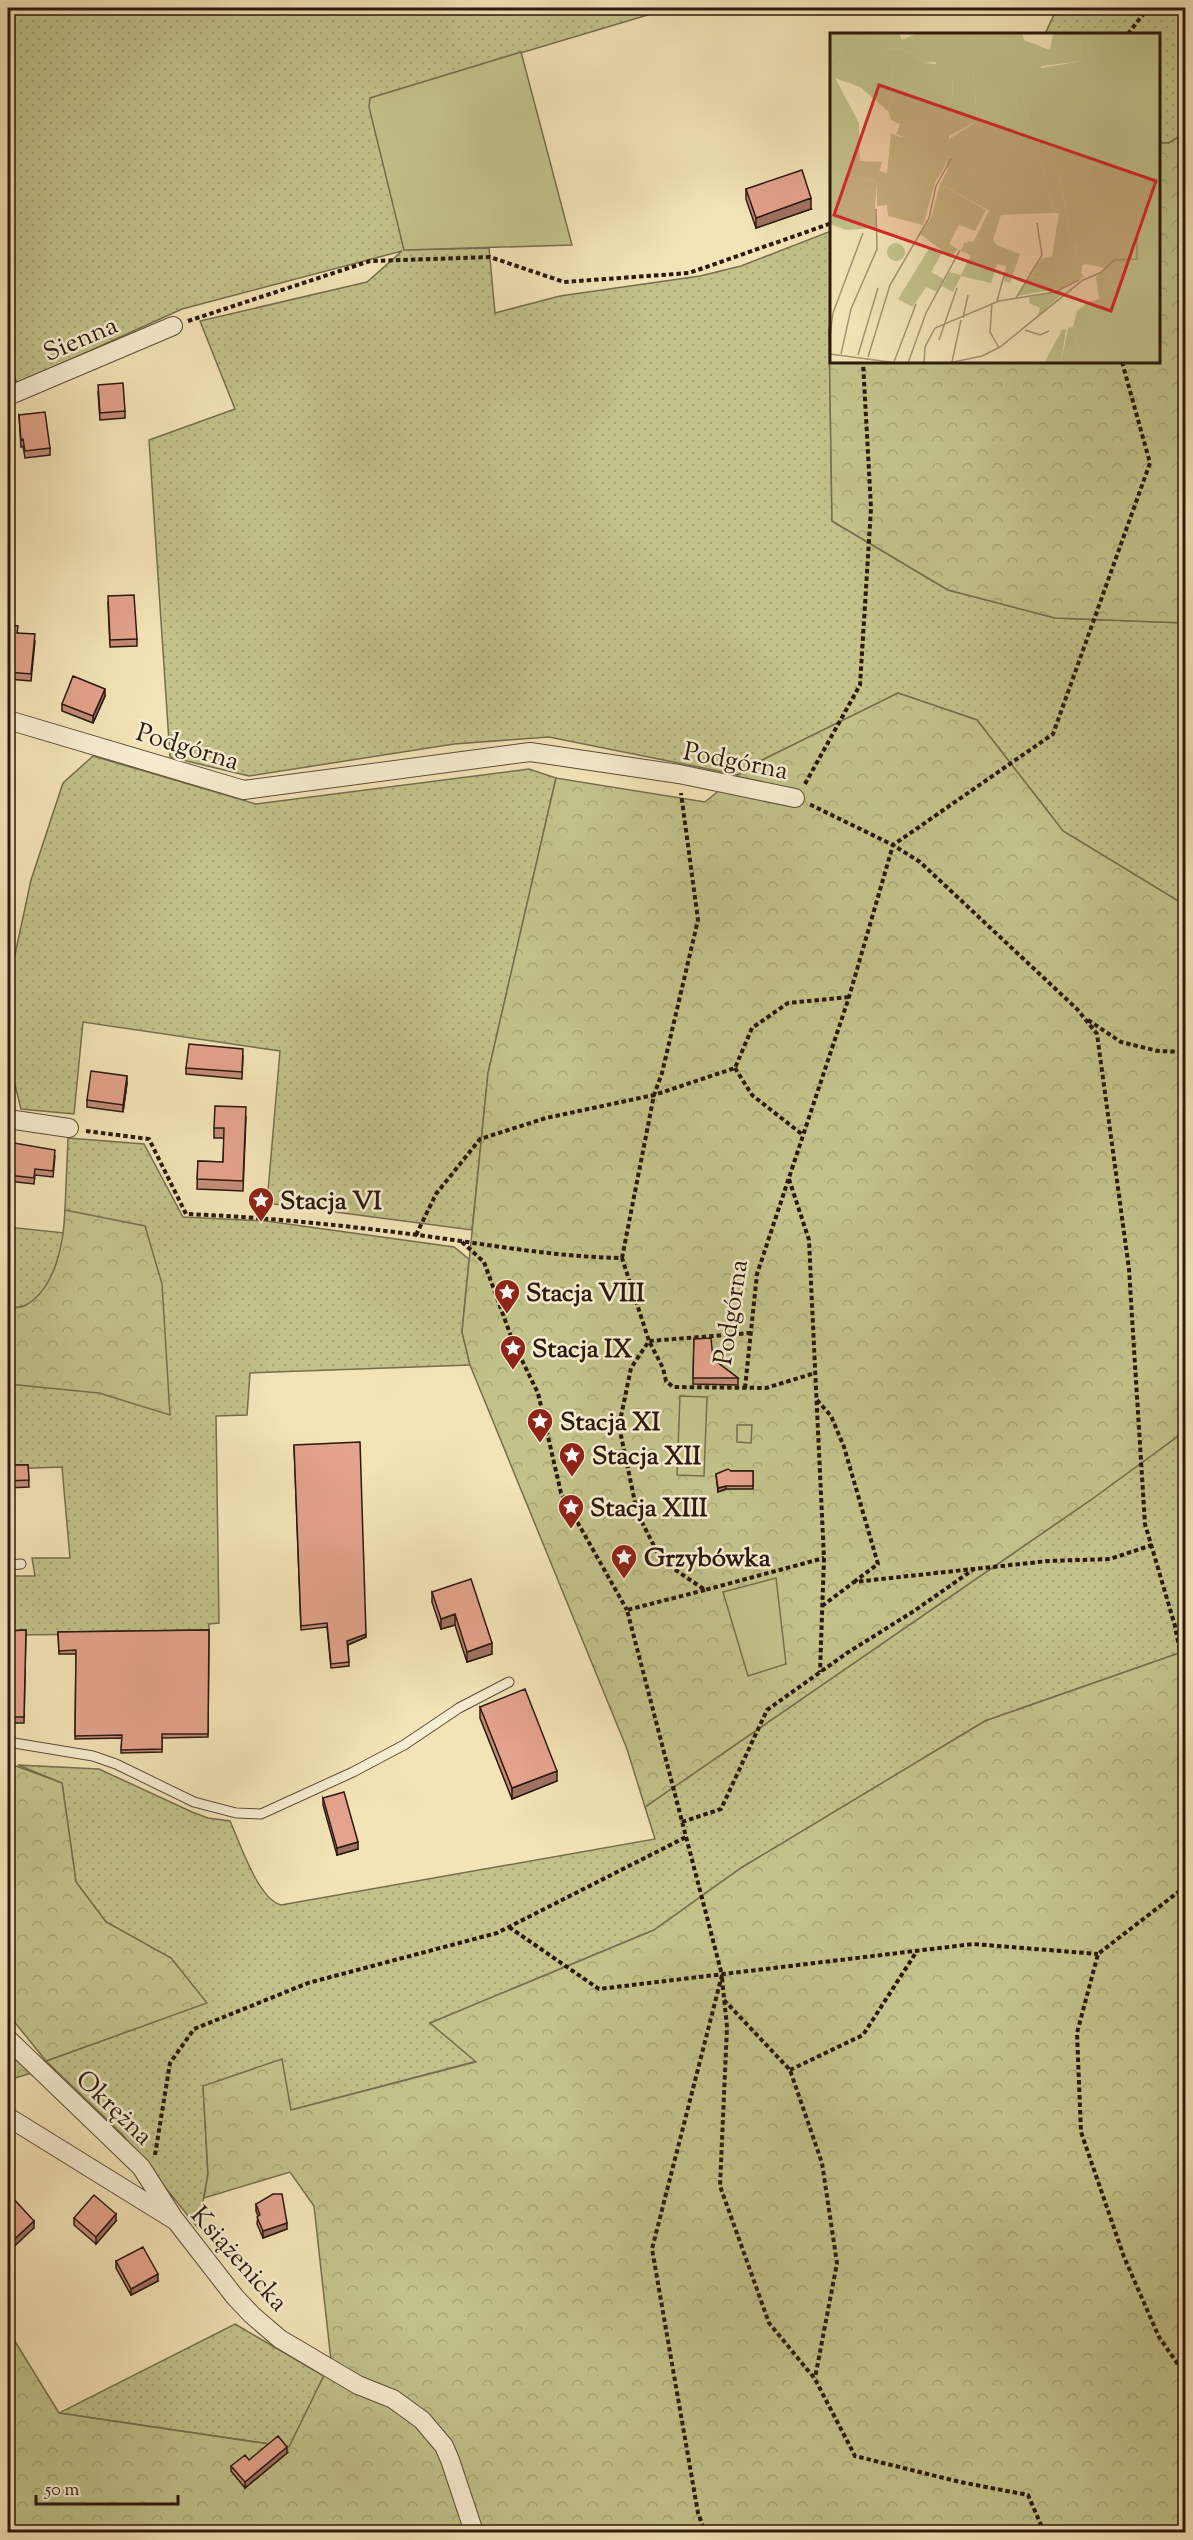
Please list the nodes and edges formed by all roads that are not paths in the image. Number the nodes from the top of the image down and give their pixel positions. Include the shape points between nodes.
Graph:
1 (173, 326) road end
2 (8, 396) edge
3 (8, 720) edge
4 (795, 798) road end
5 (8, 1119) edge
6 (69, 1128) road end
7 (21, 1564) dead end
8 (8, 1565) edge
9 (509, 1682) dead end
10 (8, 1742) edge
11 (8, 2039) edge
12 (8, 2117) edge
13 (151, 2180) junction
14 (128, 2192) junction
15 (176, 2221) junction
16 (474, 2532) edge

1 - 2 street, Sienna
3 - 4 street, Podgórna via 244,790 530,752 679,774
5 - 6 street
7 - 8 lane
9 - 10 lane via 383,1756 261,1814 236,1813 194,1802 93,1756
11 - 13 street, Okrężna
12 - 14 street, Książenicka
13 - 14 street
13 - 15 street, Okrężna
14 - 15 street, Książenicka
15 - 16 street, Książenicka via 235,2297 280,2339 358,2385 393,2399 422,2420 444,2446

